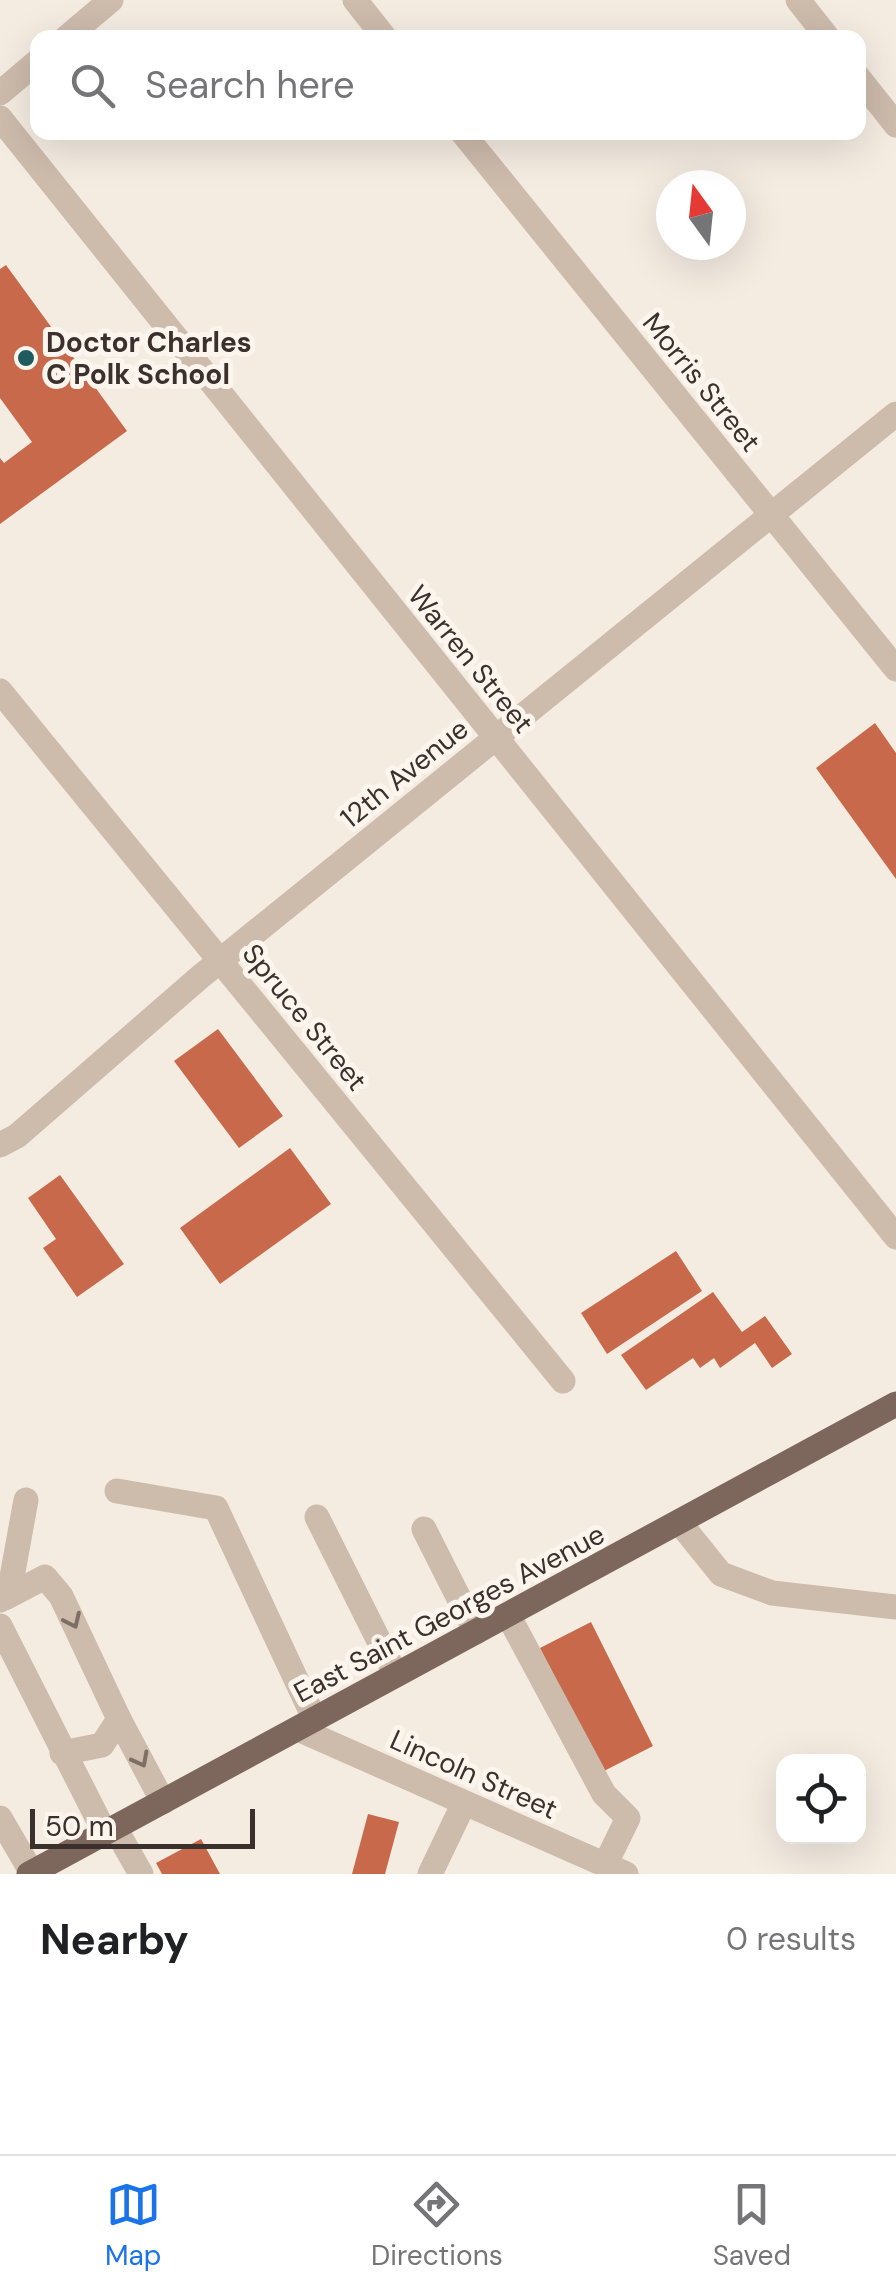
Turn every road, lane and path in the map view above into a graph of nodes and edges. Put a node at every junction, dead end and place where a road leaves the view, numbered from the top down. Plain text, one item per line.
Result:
1 (111, 0) edge
2 (355, 0) edge
3 (798, 0) edge
4 (75, 30) edge
5 (379, 30) edge
6 (822, 30) edge
7 (30, 68) edge
8 (866, 87) edge
9 (0, 92) edge
10 (0, 118) edge
11 (896, 125) edge
12 (468, 140) edge
13 (896, 414) edge
14 (772, 515) junction
15 (896, 668) edge
16 (0, 691) edge
17 (496, 737) junction
18 (220, 960) junction
19 (0, 1144) edge
20 (896, 1237) edge
21 (563, 1381) dead end
22 (896, 1404) edge
23 (116, 1491) dead end
24 (26, 1500) dead end
25 (317, 1517) dead end
26 (679, 1522) junction
27 (424, 1529) dead end
28 (2, 1599) edge
29 (896, 1607) edge
30 (508, 1615) junction
31 (0, 1626) edge
32 (476, 1632) junction
33 (396, 1675) junction
34 (119, 1719) junction
35 (306, 1724) junction
36 (62, 1753) junction
37 (163, 1802) junction
38 (464, 1803) junction
39 (0, 1818) edge
40 (110, 1830) junction
41 (615, 1869) edge
42 (30, 1873) edge
43 (142, 1874) edge
44 (430, 1874) edge

1 - 4 street
2 - 5 street
3 - 6 street
7 - 9 street
8 - 11 street
10 - 17 street, Warren Street
12 - 14 street, Morris Street
13 - 14 street, 12th Avenue
14 - 15 street, Morris Street
14 - 17 street, 12th Avenue
16 - 18 street, Spruce Street
17 - 18 street, 12th Avenue
17 - 20 street, Warren Street
18 - 19 street, 12th Avenue
18 - 21 street, Spruce Street
22 - 26 main road, East Saint Georges Avenue
23 - 35 street
24 - 28 street
25 - 33 street
26 - 29 street
26 - 30 main road, East Saint Georges Avenue
27 - 32 street
28 -> 34 street
30 - 32 main road, East Saint Georges Avenue
30 - 41 street
31 - 36 street
32 - 33 main road, East Saint Georges Avenue
33 - 35 main road, East Saint Georges Avenue
34 - 36 street
34 -> 37 street
35 - 37 main road, East Saint Georges Avenue
35 - 38 street, Lincoln Street
36 - 40 street
37 - 40 main road, East Saint Georges Avenue
38 - 41 street, Lincoln Street
38 - 44 street
39 - 42 street
40 - 42 main road, East Saint Georges Avenue
40 - 43 street

